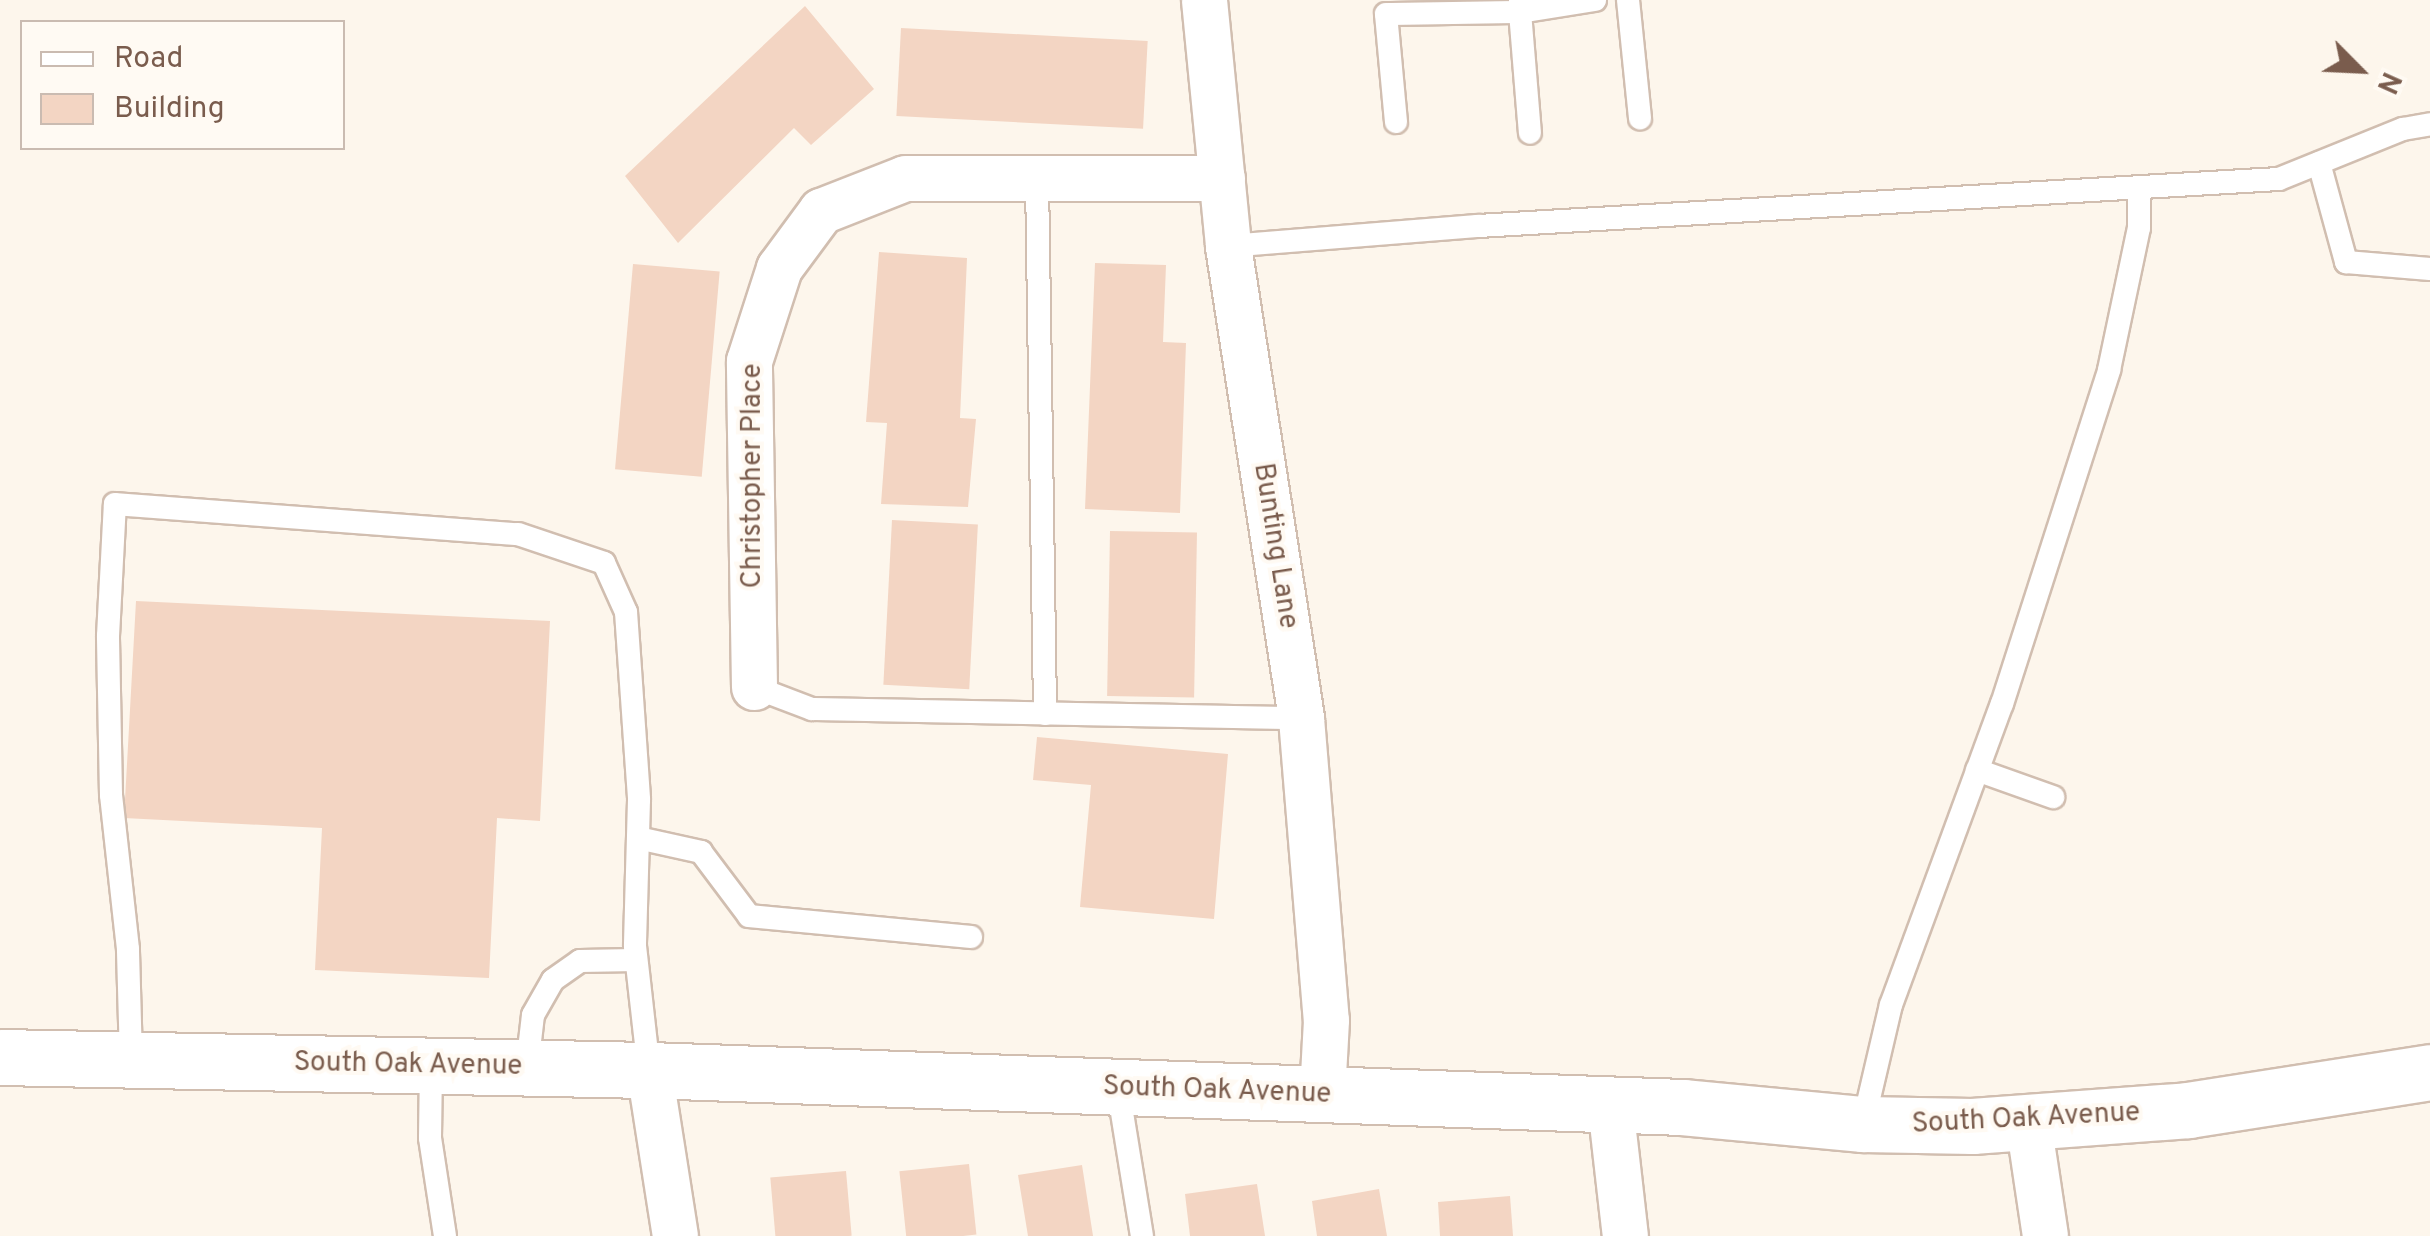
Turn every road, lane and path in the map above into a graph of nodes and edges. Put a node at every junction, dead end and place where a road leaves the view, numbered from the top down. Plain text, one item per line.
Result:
1 (1204, 0) edge
2 (1595, 0) edge
3 (1628, 0) edge
4 (1520, 6) edge
5 (1640, 118) dead end
6 (1396, 122) dead end
7 (2430, 124) edge
8 (1530, 133) dead end
9 (2319, 162) junction
10 (1037, 178) junction
11 (1222, 178) junction
12 (2139, 187) junction
13 (1228, 246) junction
14 (2430, 268) edge
15 (754, 687) joint
16 (1045, 714) junction
17 (1301, 718) junction
18 (1977, 770) junction
19 (2053, 797) dead end
20 (638, 838) junction
21 (971, 938) dead end
22 (636, 960) junction
23 (0, 1057) edge
24 (131, 1060) junction
25 (432, 1066) junction
26 (527, 1068) junction
27 (649, 1070) junction
28 (2430, 1072) edge
29 (1118, 1088) junction
30 (1322, 1094) junction
31 (1610, 1105) junction
32 (2028, 1122) junction
33 (1862, 1124) junction
34 (445, 1236) edge
35 (675, 1236) edge
36 (1142, 1236) edge
37 (1624, 1236) edge
38 (2045, 1236) edge

1 - 11 street, Bunting Lane
2 - 4 lane
3 - 5 lane
4 - 6 lane
4 - 8 lane
7 - 9 lane
9 - 12 lane
9 - 14 lane
10 - 11 street, Christopher Place
10 - 15 street, Christopher Place
10 - 16 lane
11 - 13 street, Bunting Lane
12 - 13 lane
12 - 18 lane
13 - 17 street, Bunting Lane
15 - 16 lane
16 - 17 lane
17 - 30 street, Bunting Lane
18 - 19 lane
18 - 33 lane
20 - 21 lane
20 - 22 lane
20 - 24 lane
22 - 26 lane
22 - 27 lane
23 - 24 main road, South Oak Avenue
24 - 25 main road, South Oak Avenue
25 - 26 main road, South Oak Avenue
25 - 34 lane
26 - 27 main road, South Oak Avenue
27 - 29 main road, South Oak Avenue
27 - 35 street
28 - 32 main road, South Oak Avenue
29 - 30 main road, South Oak Avenue
29 - 36 lane
30 - 31 main road, South Oak Avenue
31 - 33 main road, South Oak Avenue
31 - 37 street
32 - 33 main road, South Oak Avenue
32 - 38 street

